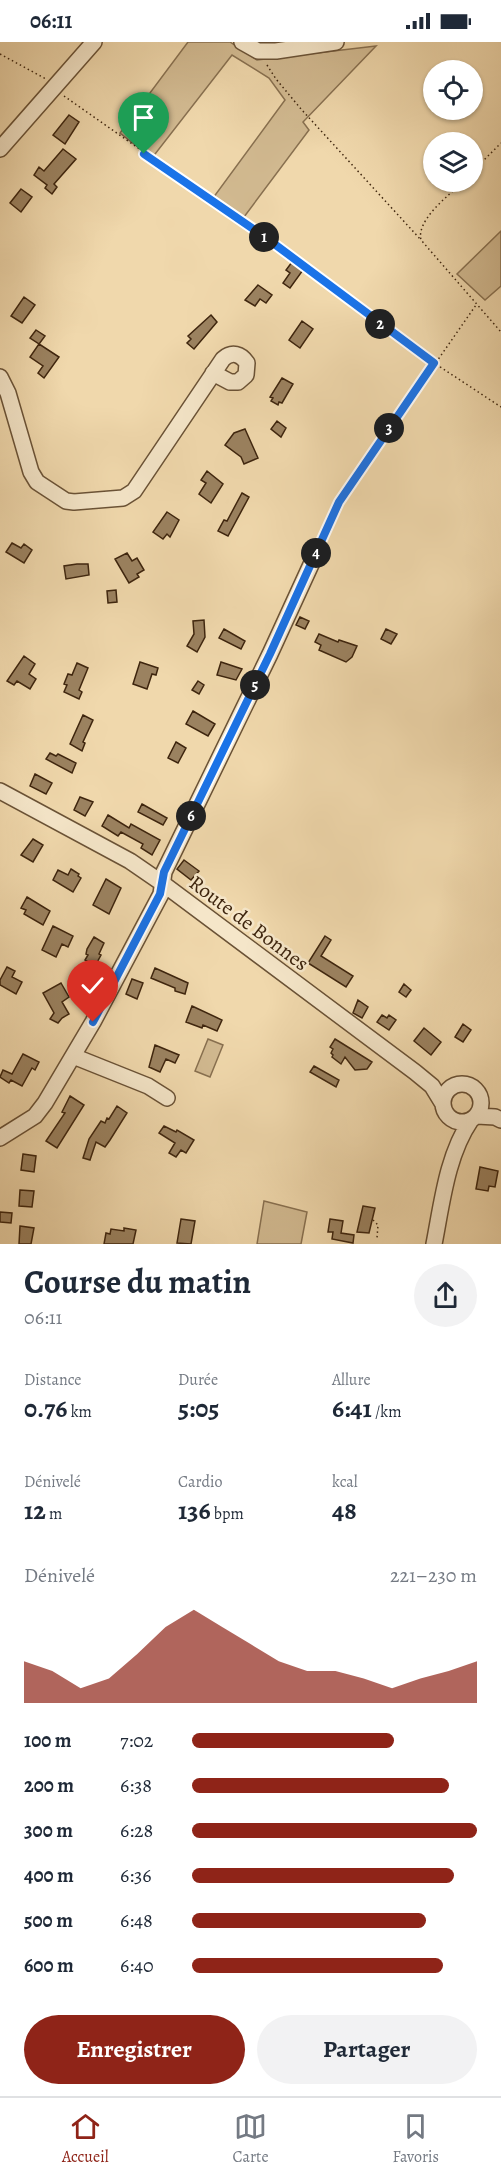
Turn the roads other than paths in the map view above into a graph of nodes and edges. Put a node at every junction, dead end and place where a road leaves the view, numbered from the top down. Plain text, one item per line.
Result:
1 (94, 42) edge
2 (242, 42) edge
3 (336, 42) edge
4 (0, 149) edge
5 (213, 373) dead end
6 (0, 377) edge
7 (314, 558) road end
8 (2, 797) edge
9 (162, 883) junction
10 (73, 1056) junction
11 (432, 1086) junction
12 (454, 1086) junction
13 (167, 1098) dead end
14 (443, 1104) junction
15 (472, 1115) junction
16 (498, 1119) edge
17 (0, 1138) edge
18 (434, 1244) edge

1 - 4 street
2 - 3 street
5 - 6 street
7 - 9 street
8 - 9 street, Route de Bonnes
9 - 10 street
9 - 11 street, Route de Bonnes
10 - 13 street
10 - 17 street
11 - 12 street
11 - 14 street, Route de Bonnes
12 - 14 street
12 - 15 street
14 - 15 street
15 - 16 street
15 - 18 street

